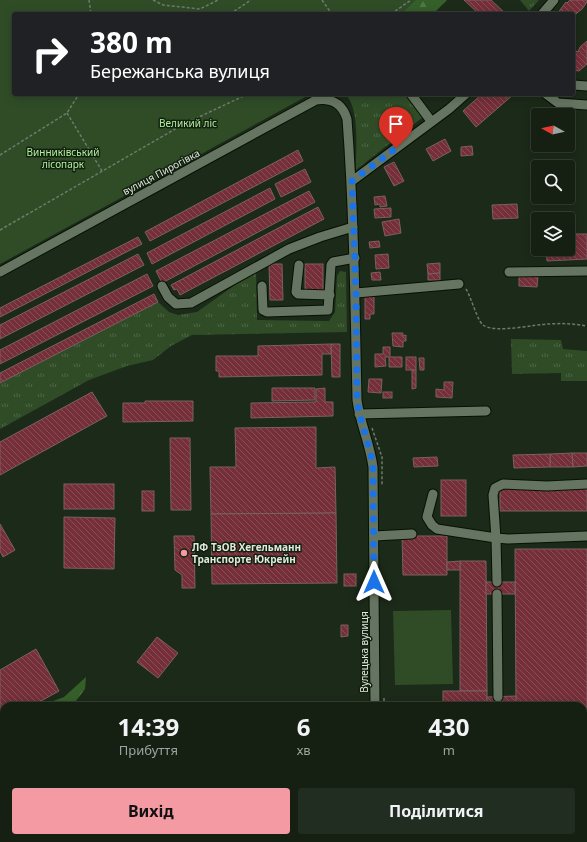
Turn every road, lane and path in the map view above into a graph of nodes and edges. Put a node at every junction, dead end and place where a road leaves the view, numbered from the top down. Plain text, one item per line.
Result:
1 (89, 0) edge
2 (153, 0) edge
3 (218, 0) edge
4 (251, 0) edge
5 (322, 0) edge
6 (411, 0) edge
7 (554, 0) edge
8 (91, 12) edge
9 (233, 12) edge
10 (329, 12) edge
11 (394, 12) edge
12 (544, 12) edge
13 (575, 85) edge
14 (587, 86) edge
15 (79, 96) edge
16 (244, 96) edge
17 (412, 96) edge
18 (464, 96) edge
19 (549, 96) edge
20 (335, 101) joint
21 (587, 105) edge
22 (67, 113) junction
23 (431, 121) junction
24 (0, 155) edge
25 (102, 171) junction
26 (352, 181) junction
27 (353, 227) junction
28 (0, 230) edge
29 (355, 258) junction
30 (299, 265) dead end
31 (587, 271) edge
32 (0, 272) edge
33 (509, 272) dead end
34 (461, 284) joint
35 (162, 286) dead end
36 (262, 286) dead end
37 (356, 293) junction
38 (330, 295) junction
39 (587, 326) edge
40 (486, 411) dead end
41 (359, 414) junction
42 (371, 425) dead end
43 (587, 484) edge
44 (382, 489) dead end
45 (433, 494) dead end
46 (412, 534) dead end
47 (374, 536) junction
48 (587, 536) edge
49 (496, 538) junction
50 (497, 582) dead end
51 (498, 594) dead end
52 (498, 697) tunnel mouth
53 (384, 698) dead end
54 (375, 702) edge
55 (384, 702) edge

1 - 8 path
2 - 3 path
4 - 9 path
5 - 10 path
6 - 11 path
7 - 12 street
13 - 14 street
15 - 22 path
16 - 25 path
17 - 23 street
18 - 23 street
19 - 21 street
20 - 26 street, Вулецька вулиця
20 - 32 street, вулиця Пирогівка
22 - 24 path
22 - 25 path
23 - 26 street
25 - 28 path
26 - 27 street, Вулецька вулиця
27 - 29 street, Вулецька вулиця
27 - 35 street
29 - 37 street, Вулецька вулиця
29 - 38 street
30 - 38 street
31 - 33 street
34 - 37 street
34 - 39 path
36 - 38 street
37 - 41 street, Вулецька вулиця
40 - 41 street
41 - 47 street, Вулецька вулиця
42 - 44 path
43 - 49 street
45 - 49 street
46 - 47 street
47 - 54 street, Вулецька вулиця
48 - 49 street
49 - 50 street
51 - 52 street
53 - 55 path

